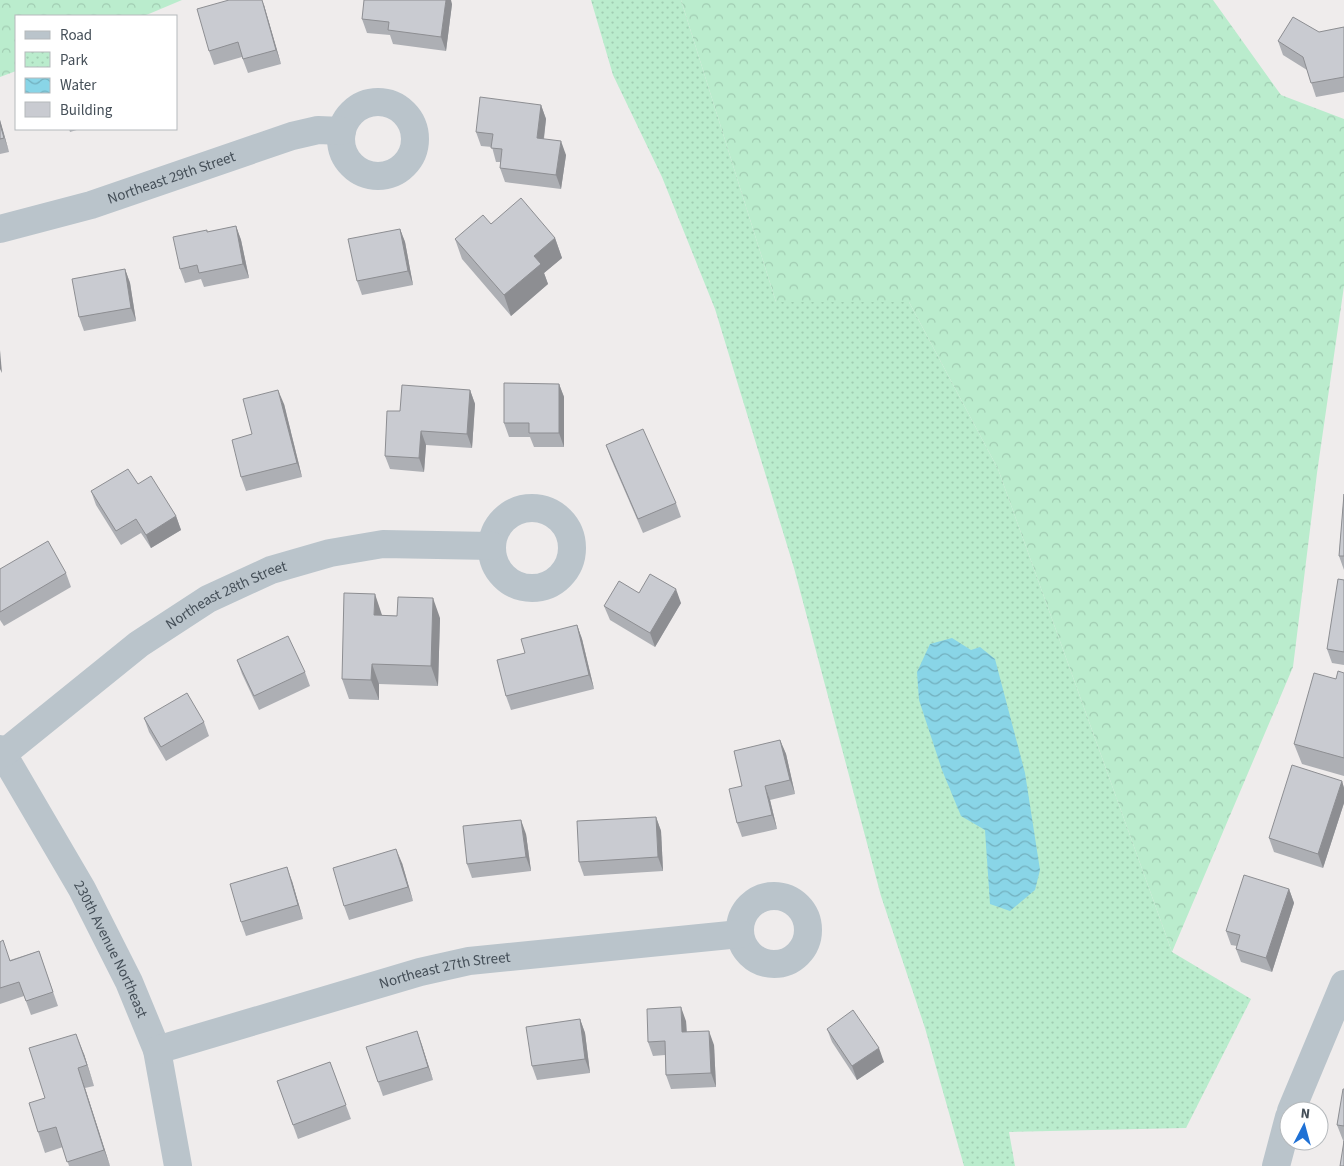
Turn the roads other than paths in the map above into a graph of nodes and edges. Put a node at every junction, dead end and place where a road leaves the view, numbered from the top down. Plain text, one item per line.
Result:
1 (342, 131) dead end
2 (0, 229) edge
3 (492, 546) dead end
4 (2, 751) edge
5 (740, 934) dead end
6 (1344, 984) edge
7 (157, 1050) junction
8 (1295, 1101) edge
9 (1280, 1151) edge
10 (178, 1166) edge
11 (1276, 1166) edge

1 - 2 street, Northeast 29th Street
3 - 4 street, Northeast 28th Street
4 - 7 street, 230th Avenue Northeast
5 - 7 street, Northeast 27th Street
6 - 8 street
7 - 10 street, 230th Avenue Northeast
9 - 11 street

